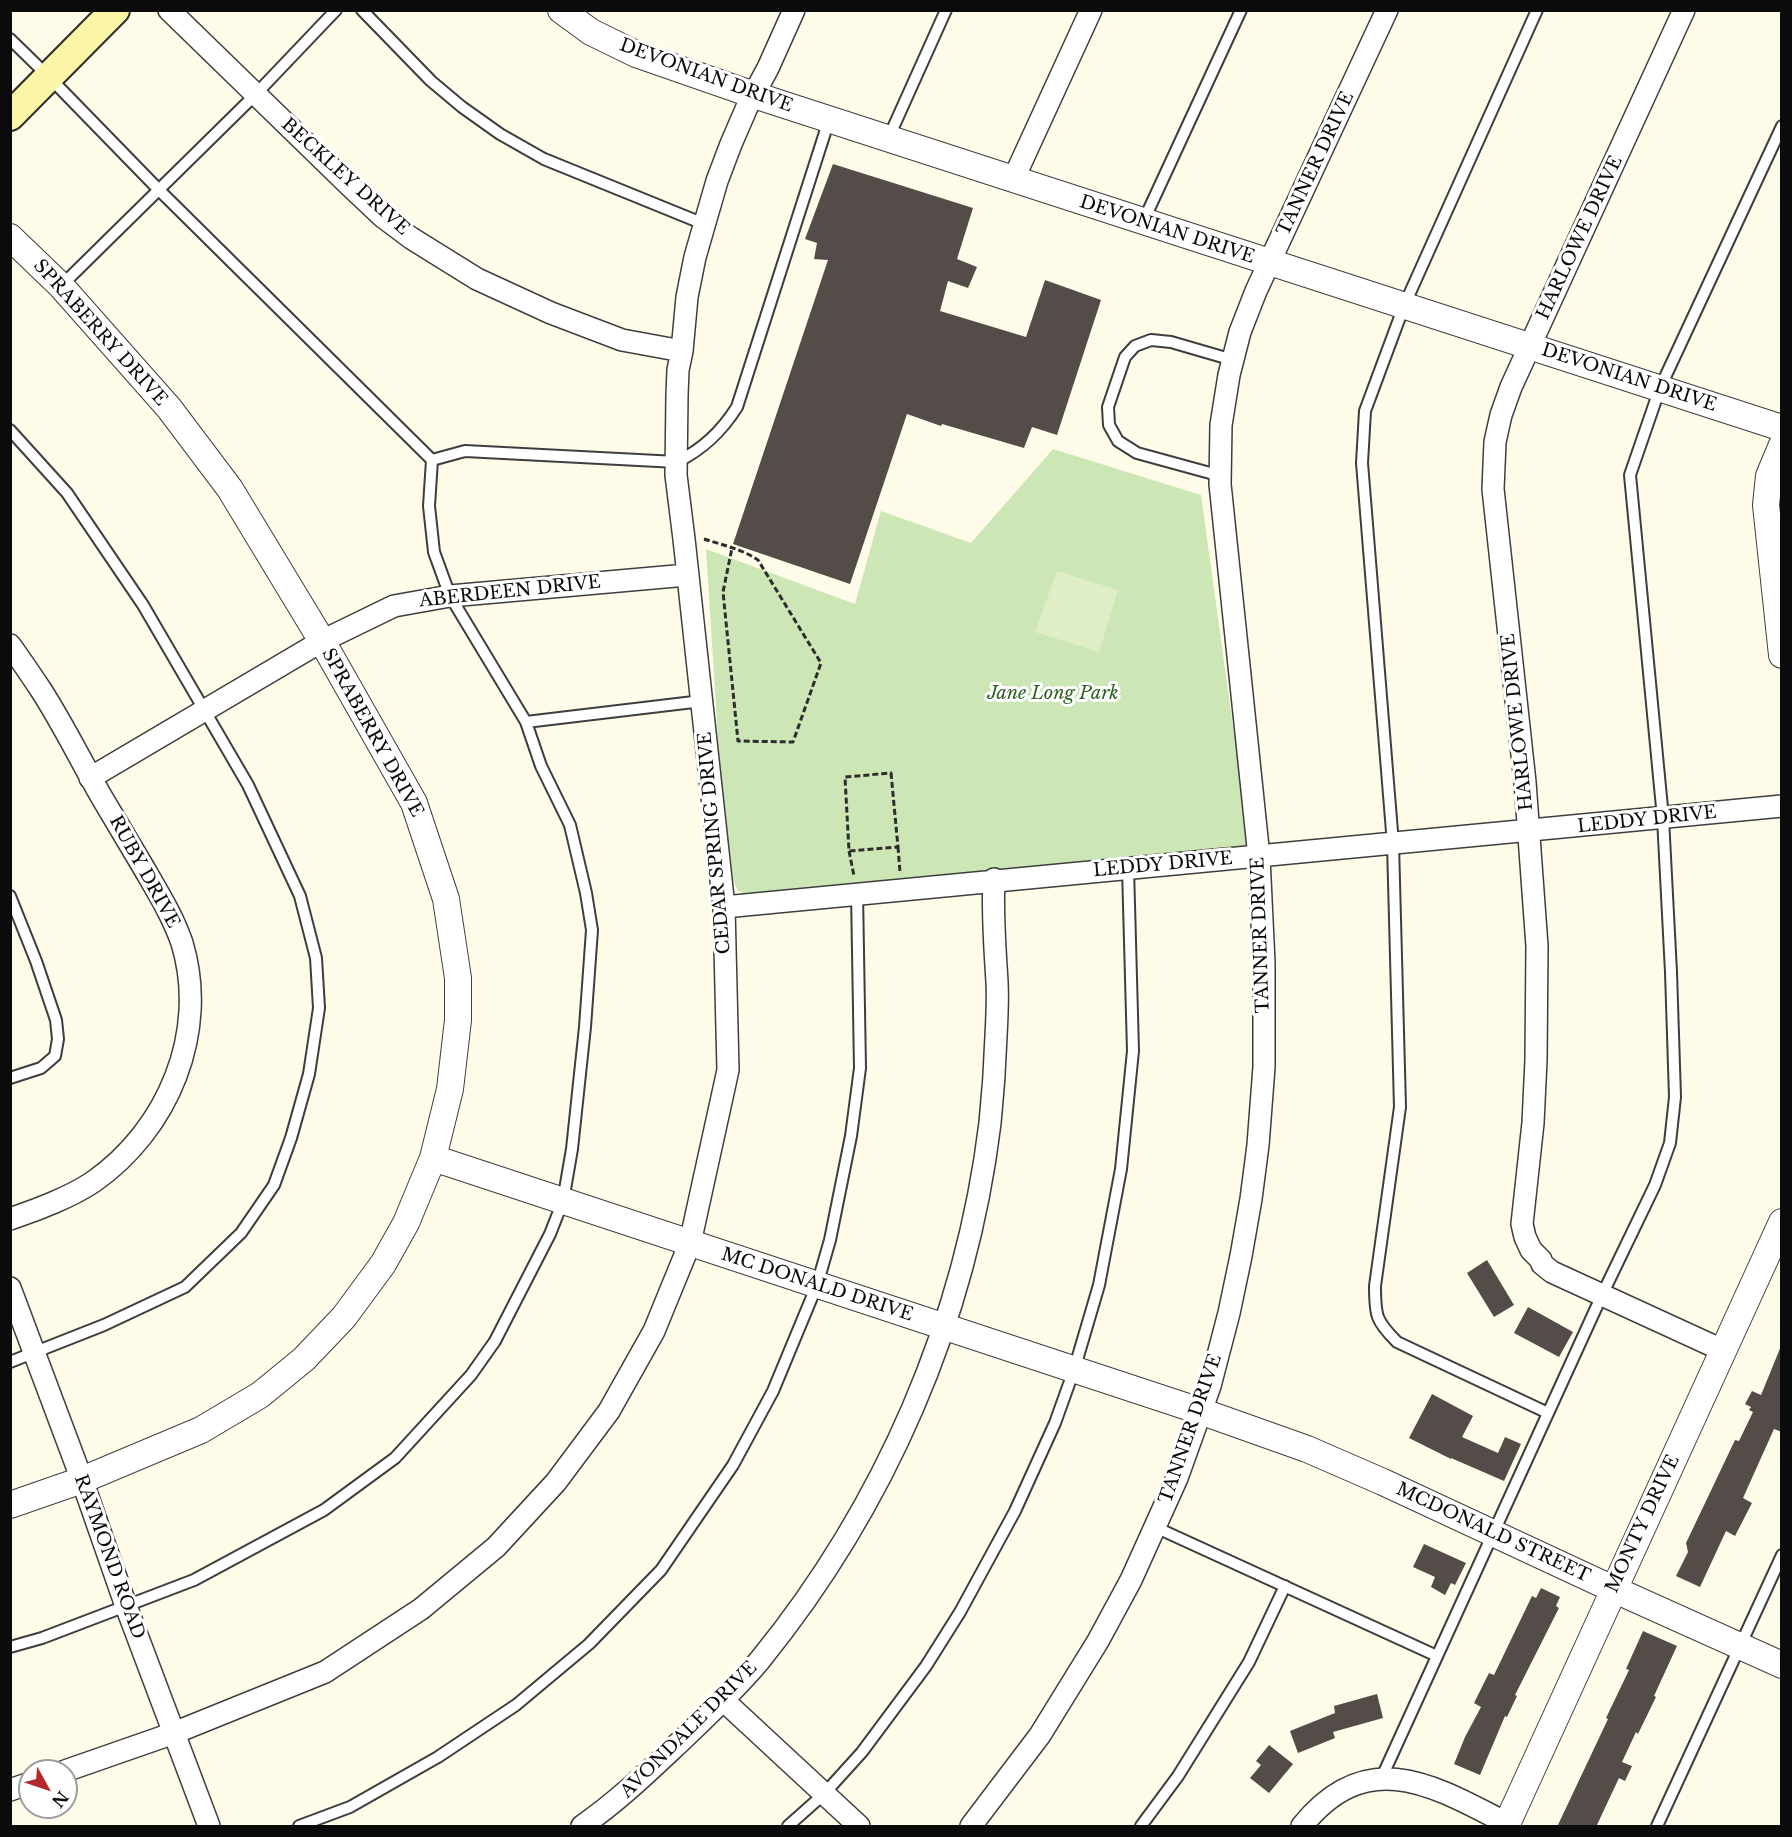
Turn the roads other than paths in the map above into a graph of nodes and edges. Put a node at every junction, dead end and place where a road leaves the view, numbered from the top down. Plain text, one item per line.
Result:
1 (114, 10) edge
2 (169, 10) edge
3 (336, 10) edge
4 (362, 10) edge
5 (561, 10) edge
6 (794, 10) edge
7 (946, 10) edge
8 (1090, 10) edge
9 (1241, 10) edge
10 (1387, 10) edge
11 (1537, 10) edge
12 (1684, 10) edge
13 (10, 39) edge
14 (49, 77) junction
15 (255, 94) junction
16 (754, 95) junction
17 (10, 116) edge
18 (829, 120) junction
19 (1782, 126) edge
20 (888, 139) junction
21 (1013, 180) junction
22 (159, 190) junction
23 (1143, 222) junction
24 (704, 224) junction
25 (10, 237) edge
26 (1270, 263) junction
27 (60, 286) junction
28 (1404, 306) junction
29 (1530, 346) junction
30 (682, 351) junction
31 (1233, 360) junction
32 (1660, 388) junction
33 (1782, 428) edge
34 (10, 430) edge
35 (1782, 445) edge
36 (432, 460) junction
37 (677, 462) junction
38 (1221, 476) junction
39 (687, 575) junction
40 (450, 596) junction
41 (322, 641) junction
42 (10, 645) edge
43 (1782, 655) edge
44 (702, 701) junction
45 (205, 710) junction
46 (526, 722) junction
47 (90, 778) junction
48 (1782, 806) edge
49 (1663, 818) junction
50 (1529, 832) junction
51 (1393, 844) junction
52 (1259, 857) junction
53 (1128, 868) junction
54 (994, 879) junction
55 (857, 893) junction
56 (10, 896) edge
57 (724, 907) junction
58 (10, 1078) edge
59 (433, 1158) junction
60 (563, 1201) junction
61 (10, 1219) edge
62 (1782, 1222) edge
63 (690, 1243) junction
64 (817, 1285) junction
65 (10, 1288) edge
66 (1602, 1296) junction
67 (944, 1327) junction
68 (1722, 1350) junction
69 (35, 1354) junction
70 (10, 1362) edge
71 (1074, 1370) junction
72 (1200, 1412) junction
73 (1548, 1413) junction
74 (82, 1480) junction
75 (10, 1504) edge
76 (1155, 1527) junction
77 (1493, 1533) junction
78 (1782, 1555) edge
79 (1285, 1586) junction
80 (1613, 1589) junction
81 (126, 1606) junction
82 (1740, 1646) junction
83 (10, 1647) edge
84 (1437, 1656) junction
85 (1782, 1665) edge
86 (723, 1700) junction
87 (174, 1733) junction
88 (78, 1766) edge
89 (1381, 1779) junction
90 (824, 1794) junction
91 (1507, 1825) edge
92 (209, 1827) edge
93 (299, 1827) edge
94 (582, 1827) edge
95 (788, 1827) edge
96 (859, 1827) edge
97 (971, 1827) edge
98 (1141, 1827) edge
99 (1302, 1827) edge
100 (1657, 1827) edge

1 - 14 main road
2 - 15 street, BECKLEY DRIVE
3 - 15 lane
4 - 24 lane
5 - 16 street, DEVONIAN DRIVE
6 - 16 street, CEDAR SPRING DRIVE
7 - 20 lane
8 - 21 street
9 - 23 lane
10 - 26 street, TANNER DRIVE
11 - 28 lane
12 - 29 street, HARLOWE DRIVE
13 - 14 lane
14 - 17 main road
14 - 22 lane
15 - 22 lane
15 - 30 street, BECKLEY DRIVE
16 - 18 street, DEVONIAN DRIVE
16 - 24 street, CEDAR SPRING DRIVE
18 - 20 street, DEVONIAN DRIVE
18 - 37 lane
19 - 32 lane
20 - 21 street, DEVONIAN DRIVE
21 - 23 street, DEVONIAN DRIVE
22 - 27 lane
22 - 36 lane
23 - 26 street, DEVONIAN DRIVE
24 - 30 street, CEDAR SPRING DRIVE
25 - 27 street, SPRABERRY DRIVE
26 - 28 street, DEVONIAN DRIVE
26 - 31 street, TANNER DRIVE
27 - 41 street, SPRABERRY DRIVE
28 - 29 street, DEVONIAN DRIVE
28 - 51 lane
29 - 32 street, DEVONIAN DRIVE
29 - 50 street, HARLOWE DRIVE
30 - 37 street, CEDAR SPRING DRIVE
31 - 38 street, TANNER DRIVE
31 - 38 lane
32 - 33 street, DEVONIAN DRIVE
32 - 49 lane
34 - 45 lane
35 - 43 street
36 - 37 lane
36 - 40 lane
37 - 39 street, CEDAR SPRING DRIVE
38 - 52 street, TANNER DRIVE
39 - 40 street, ABERDEEN DRIVE
39 - 44 street, CEDAR SPRING DRIVE
40 - 41 street, ABERDEEN DRIVE
40 - 46 lane
41 - 45 street, ABERDEEN DRIVE
41 - 59 street, SPRABERRY DRIVE
42 - 47 street, RUBY DRIVE
44 - 46 lane
44 - 57 street, CEDAR SPRING DRIVE
45 - 47 street, ABERDEEN DRIVE
45 - 69 lane
46 - 60 lane
47 - 61 street, RUBY DRIVE
48 - 49 street, LEDDY DRIVE
49 - 50 street, LEDDY DRIVE
49 - 66 lane
50 - 51 street, LEDDY DRIVE
50 - 66 street, HARLOWE DRIVE
51 - 52 street, LEDDY DRIVE
51 - 73 lane
52 - 53 street, LEDDY DRIVE
52 - 72 street, TANNER DRIVE
53 - 54 street, LEDDY DRIVE
53 - 71 lane
54 - 55 street, LEDDY DRIVE
54 - 67 street, AVONDALE DRIVE
55 - 57 street, LEDDY DRIVE
55 - 64 lane
56 - 58 lane
57 - 63 street, CEDAR SPRING DRIVE
59 - 60 street, MC DONALD DRIVE
59 - 74 street, SPRABERRY DRIVE
60 - 63 street, MC DONALD DRIVE
60 - 81 lane
62 - 68 street, MONTY DRIVE
63 - 64 street, MC DONALD DRIVE
63 - 87 street, CEDAR SPRING DRIVE
64 - 67 street, MC DONALD DRIVE
64 - 93 lane
65 - 69 street, RAYMOND ROAD
66 - 68 street, HARLOWE DRIVE
66 - 73 lane
67 - 71 street, MC DONALD DRIVE
67 - 86 street, AVONDALE DRIVE
68 - 80 street, MONTY DRIVE
69 - 70 lane
69 - 74 street, RAYMOND ROAD
71 - 72 street, MC DONALD DRIVE
71 - 90 lane
72 - 76 street, TANNER DRIVE
72 - 77 street, MCDONALD STREET
73 - 77 lane
74 - 75 street, SPRABERRY DRIVE
74 - 81 street, RAYMOND ROAD
76 - 79 lane
76 - 97 street, TANNER DRIVE
77 - 80 street, MCDONALD STREET
77 - 84 lane
78 - 82 lane
79 - 84 lane
79 - 98 lane
80 - 82 street, MCDONALD STREET
80 - 91 street, MONTY DRIVE
81 - 83 lane
81 - 87 street, RAYMOND ROAD
82 - 85 street, MCDONALD STREET
82 - 100 lane
84 - 89 lane
86 - 90 street
86 - 94 street, AVONDALE DRIVE
87 - 88 street, CEDAR SPRING DRIVE
87 - 92 street, RAYMOND ROAD
89 - 91 street
89 - 99 street
90 - 95 lane
90 - 96 street

